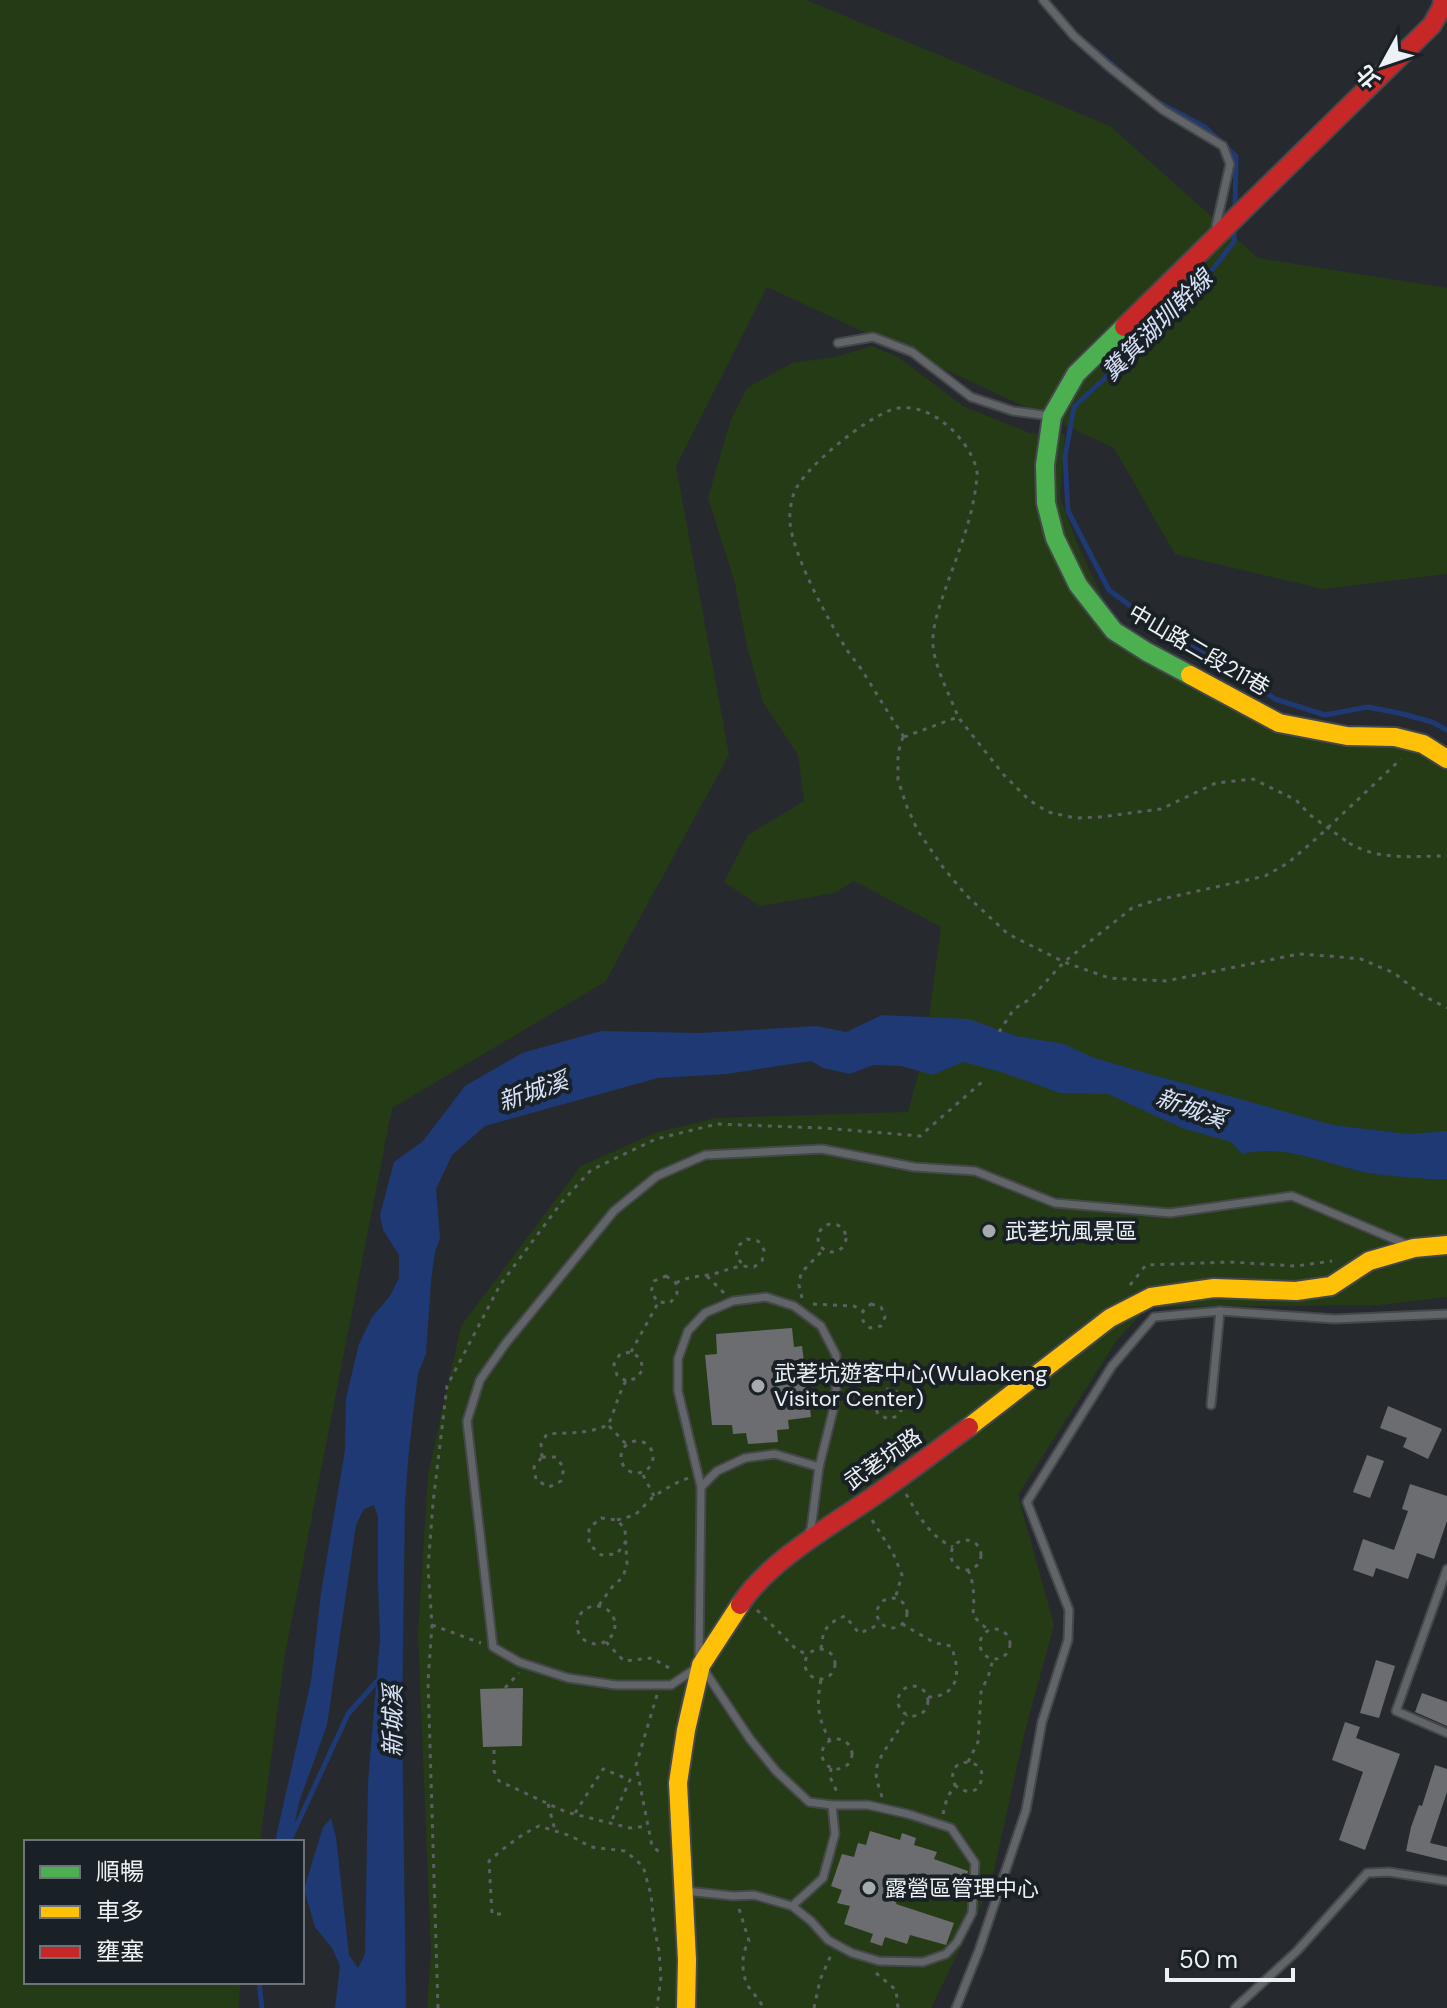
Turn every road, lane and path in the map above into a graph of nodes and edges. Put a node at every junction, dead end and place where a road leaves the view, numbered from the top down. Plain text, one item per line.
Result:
1 (1043, 0) edge
2 (1443, 0) edge
3 (1218, 236) junction
4 (838, 343) dead end
5 (1052, 416) junction
6 (958, 717) junction
7 (904, 737) junction
8 (1423, 744) junction
9 (1447, 759) edge
10 (1447, 856) edge
11 (1064, 962) junction
12 (1447, 1008) edge
13 (999, 1032) dead end
14 (982, 1082) dead end
15 (824, 1128) dead end
16 (1447, 1245) edge
17 (1414, 1248) junction
18 (823, 1250) junction
19 (743, 1265) junction
20 (707, 1275) junction
21 (676, 1283) junction
22 (733, 1301) junction
23 (658, 1302) junction
24 (794, 1306) junction
25 (863, 1311) junction
26 (1220, 1311) junction
27 (1447, 1314) edge
28 (631, 1352) junction
29 (626, 1381) junction
30 (836, 1390) junction
31 (876, 1395) junction
32 (1211, 1405) dead end
33 (608, 1425) junction
34 (626, 1444) junction
35 (542, 1457) junction
36 (819, 1467) junction
37 (642, 1474) junction
38 (698, 1474) junction
39 (897, 1480) junction
40 (701, 1487) junction
41 (654, 1496) junction
42 (861, 1504) junction
43 (617, 1520) junction
44 (626, 1541) junction
45 (953, 1547) junction
46 (796, 1549) junction
47 (968, 1569) junction
48 (1447, 1569) edge
49 (745, 1597) junction
50 (895, 1599) junction
51 (599, 1605) junction
52 (880, 1622) junction
53 (902, 1624) junction
54 (988, 1630) junction
55 (606, 1642) junction
56 (493, 1647) junction
57 (821, 1649) junction
58 (807, 1655) junction
59 (993, 1659) junction
60 (524, 1664) junction
61 (701, 1665) junction
62 (674, 1671) dead end
63 (821, 1678) junction
64 (505, 1688) dead end
65 (927, 1697) junction
66 (907, 1715) junction
67 (1447, 1733) edge
68 (830, 1741) junction
69 (494, 1750) dead end
70 (968, 1762) junction
71 (831, 1768) junction
72 (955, 1785) junction
73 (548, 1804) junction
74 (832, 1805) junction
75 (885, 1809) junction
76 (575, 1814) junction
77 (611, 1822) junction
78 (938, 1824) junction
79 (648, 1826) dead end
80 (555, 1830) junction
81 (1447, 1881) edge
82 (684, 1891) junction
83 (741, 1896) junction
84 (792, 1906) junction
85 (501, 1914) dead end
86 (836, 1944) junction
87 (870, 1958) junction
88 (438, 2008) edge
89 (657, 2008) edge
90 (686, 2008) edge
91 (763, 2008) edge
92 (814, 2008) edge
93 (898, 2008) edge
94 (956, 2008) edge
95 (1235, 2008) edge

1 - 3 lane
2 - 3 street, 中山路二段211巷
3 - 5 street, 中山路二段211巷
4 - 5 lane
5 - 8 street, 中山路二段211巷
6 - 7 path
6 - 7 path
6 - 10 path, bridge
7 - 11 path
8 - 9 street, 中山路二段211巷
8 - 11 path
11 - 12 path
11 - 13 path
14 - 15 path
16 - 17 street, 武荖坑路
17 - 39 street, 武荖坑路
17 - 56 lane
18 - 18 path
18 - 24 path
19 - 19 path
19 - 20 path
20 - 21 path
20 - 22 path
21 - 23 path
21 - 23 path
22 - 24 lane
22 - 38 lane
23 - 28 path
24 - 25 path
24 - 30 lane
25 - 25 path
26 - 27 lane
26 - 32 lane
26 - 94 lane
28 - 29 path
28 - 29 path
29 - 33 path
30 - 31 path
30 - 36 lane
31 - 31 path
33 - 34 path
33 - 35 path
34 - 37 path
34 - 37 path
35 - 35 path
36 - 40 lane
36 - 46 lane
37 - 41 path
38 - 40 lane
38 - 41 path
39 - 42 street, 武荖坑路
39 - 45 path
40 - 61 lane
41 - 43 path
42 - 46 street, 武荖坑路
42 - 50 path
43 - 44 path
43 - 44 path
44 - 51 path
45 - 47 path
45 - 47 path
46 - 49 street, 武荖坑路
47 - 54 path
48 - 67 lane
49 - 58 path
49 - 61 street, 武荖坑路
50 - 52 path
50 - 53 path
51 - 55 path
51 - 55 path
52 - 53 path
52 - 57 path
53 - 65 path
54 - 59 path
54 - 59 path
55 - 62 path
56 - 60 lane
56 - 88 path
57 - 58 path
57 - 63 path
58 - 63 path
59 - 70 path
60 - 61 lane
60 - 64 path
61 - 74 lane
61 - 82 street, 武荖坑路
63 - 68 path
65 - 66 path
65 - 66 path
66 - 75 path
68 - 71 path
68 - 71 path
69 - 73 path
70 - 72 path
70 - 72 path
71 - 74 path
72 - 78 path
73 - 76 path
73 - 80 path
74 - 75 lane
74 - 84 lane
75 - 78 lane
76 - 77 path
76 - 77 path
77 - 79 path
78 - 87 lane
80 - 85 path
80 - 89 path
81 - 95 lane
82 - 83 lane
82 - 90 street, 武荖坑路
83 - 84 lane
83 - 91 path
84 - 86 lane
86 - 87 lane
86 - 92 path
87 - 93 path

